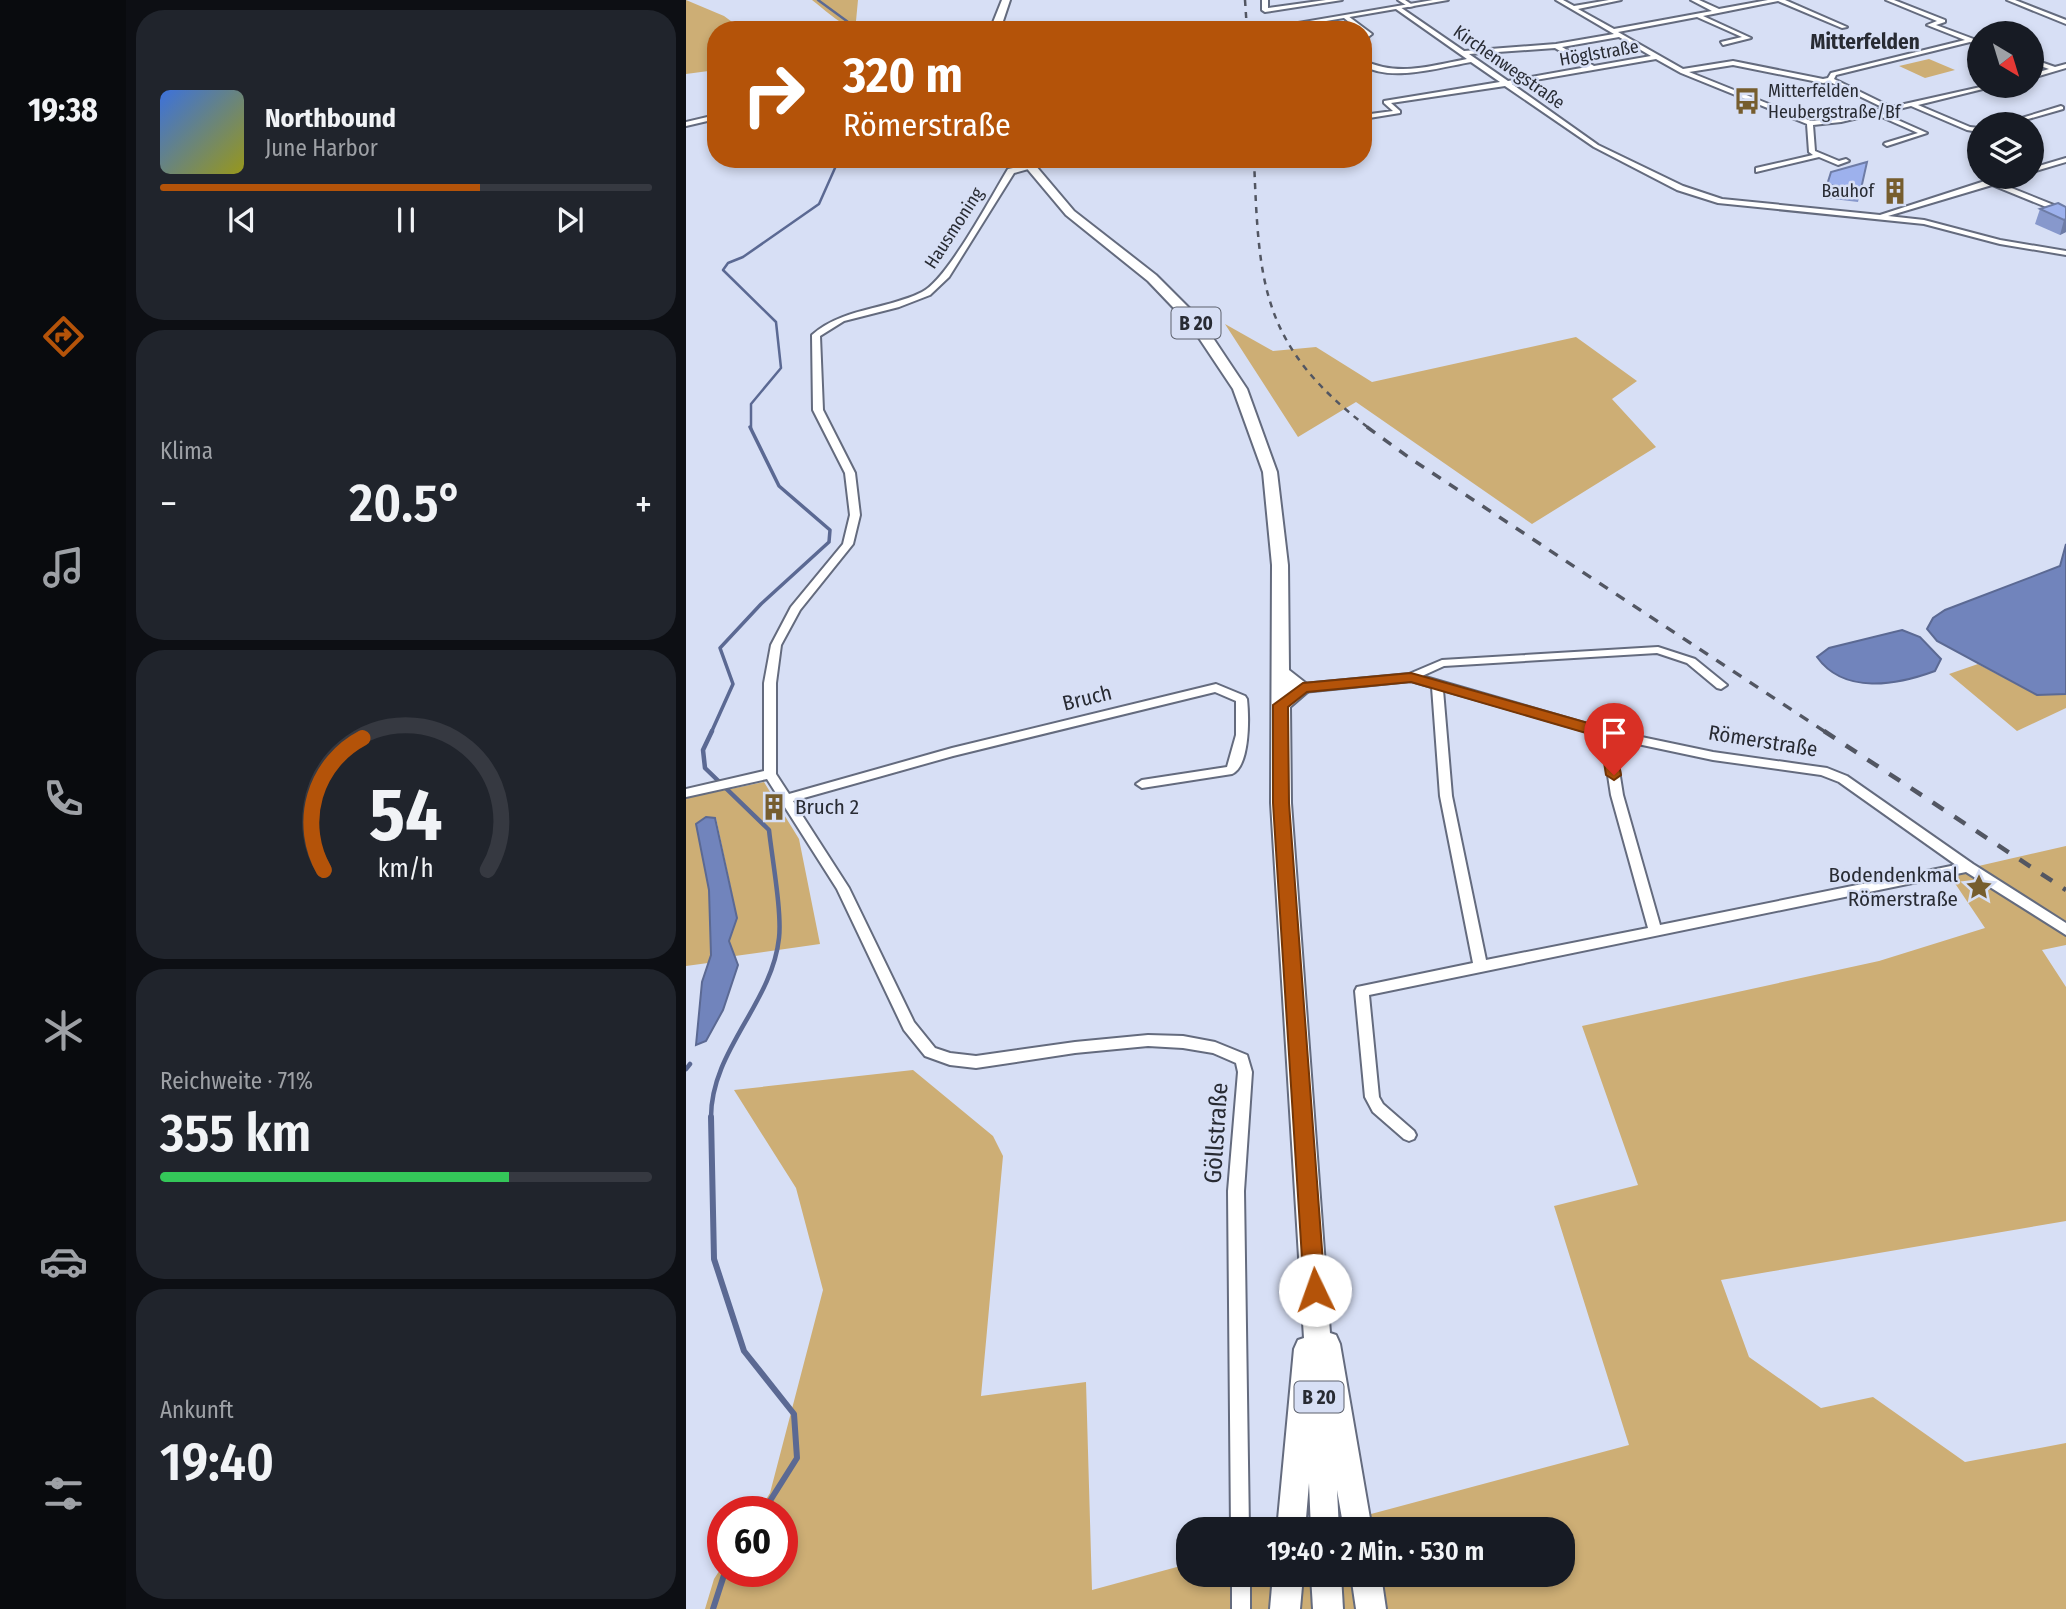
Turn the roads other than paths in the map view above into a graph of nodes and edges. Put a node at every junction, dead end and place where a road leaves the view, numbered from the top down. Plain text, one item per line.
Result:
1 (1006, 0) edge
2 (1265, 0) edge
3 (1339, 0) edge
4 (1401, 0) edge
5 (1445, 0) edge
6 (1559, 0) edge
7 (1618, 0) edge
8 (1694, 0) edge
9 (1779, 0) edge
10 (1889, 0) edge
11 (2010, 0) edge
12 (1316, 2) edge
13 (1411, 6) junction
14 (1574, 8) junction
15 (1398, 9) junction
16 (1718, 11) junction
17 (1696, 15) junction
18 (1346, 17) junction
19 (998, 21) edge
20 (1320, 21) edge
21 (1351, 21) edge
22 (2066, 22) edge
23 (1844, 27) dead end
24 (1617, 33) junction
25 (1967, 38) edge
26 (1967, 41) edge
27 (1723, 43) dead end
28 (1556, 46) junction
29 (1462, 53) junction
30 (1656, 57) junction
31 (1471, 60) junction
32 (2044, 65) edge
33 (2066, 66) edge
34 (1372, 67) edge
35 (1593, 68) junction
36 (2054, 69) junction
37 (1683, 72) junction
38 (2044, 72) edge
39 (1831, 80) junction
40 (1503, 83) junction
41 (1967, 92) edge
42 (1376, 94) dead end
43 (1386, 102) junction
44 (1914, 105) junction
45 (2061, 108) dead end
46 (1891, 109) junction
47 (1877, 113) junction
48 (2044, 113) edge
49 (1372, 116) edge
50 (707, 119) edge
51 (1810, 123) junction
52 (686, 124) edge
53 (1967, 128) edge
54 (1887, 144) dead end
55 (1820, 155) junction
56 (2066, 160) edge
57 (1846, 161) dead end
58 (2044, 166) edge
59 (1018, 168) edge
60 (1033, 168) edge
61 (1759, 170) dead end
62 (1968, 189) edge
63 (2007, 189) edge
64 (2066, 214) edge
65 (1881, 216) junction
66 (2066, 253) edge
67 (1281, 673) junction
68 (1411, 677) junction
69 (1721, 685) dead end
70 (1437, 687) junction
71 (1303, 688) junction
72 (1280, 705) junction
73 (1607, 734) junction
74 (770, 774) junction
75 (1142, 783) dead end
76 (686, 793) edge
77 (785, 799) junction
78 (1968, 867) junction
79 (1655, 930) junction
80 (2066, 930) edge
81 (1480, 965) junction
82 (1409, 1135) dead end
83 (1314, 1264) junction
84 (1240, 1517) edge
85 (1293, 1517) edge
86 (1324, 1517) edge
87 (1356, 1517) edge
88 (1241, 1587) edge
89 (1287, 1587) edge
90 (1327, 1587) edge
91 (1368, 1587) edge
92 (1241, 1609) edge
93 (1285, 1609) edge
94 (1328, 1609) edge
95 (1371, 1609) edge

1 - 19 main road
2 - 12 street
3 - 12 street
4 - 13 street
5 - 13 street
6 - 14 street
7 - 14 street
8 - 16 street
9 - 16 street
9 - 23 street
10 - 25 street
11 - 22 street
13 - 15 street
14 - 24 street
15 - 18 street
15 - 29 street, Kirchenwegstraße
16 - 17 street
17 - 24 street
17 - 27 street
18 - 20 street
18 - 21 street
24 - 28 street
24 - 30 street
26 - 39 street
28 - 29 street
28 - 35 street
29 - 31 street, Kirchenwegstraße
30 - 35 street, Höglstraße
30 - 37 street
31 - 34 street
31 - 40 street, Kirchenwegstraße
32 - 36 street
33 - 36 street
35 - 40 street, Höglstraße
36 - 38 street
37 - 39 street
37 - 51 street
39 - 46 street
40 - 43 street, Höglstraße
40 - 65 street, Kirchenwegstraße
41 - 44 street
42 - 43 street
43 - 49 street
44 - 46 street
44 - 53 street
45 - 48 street
46 - 47 street
47 - 51 street
47 - 54 street
50 - 52 street
51 - 55 street
55 - 57 street
55 - 61 street
56 - 58 street
59 - 74 street, Hausmoning
60 - 67 main road, B 20
62 - 65 street
63 - 64 street
65 - 66 street, Kirchenwegstraße
67 - 71 main road
67 - 72 main road, B 20
68 - 69 street, Römerstraße
68 - 70 street, Römerstraße
68 - 71 street, Römerstraße
70 - 73 street, Römerstraße
70 - 81 street
71 - 72 main road
72 - 83 main road, B 20
73 - 78 street, Römerstraße
73 - 79 street
74 - 76 street
74 - 77 street
75 - 77 street, Bruch
77 - 84 street, Göllstraße
78 - 79 street
78 - 80 street, Römerstraße
79 - 81 street
81 - 82 street
83 - 85 main road
83 - 86 main road, B 20
83 - 87 main road
88 - 92 street
89 - 93 main road
90 - 94 main road
91 - 95 main road

